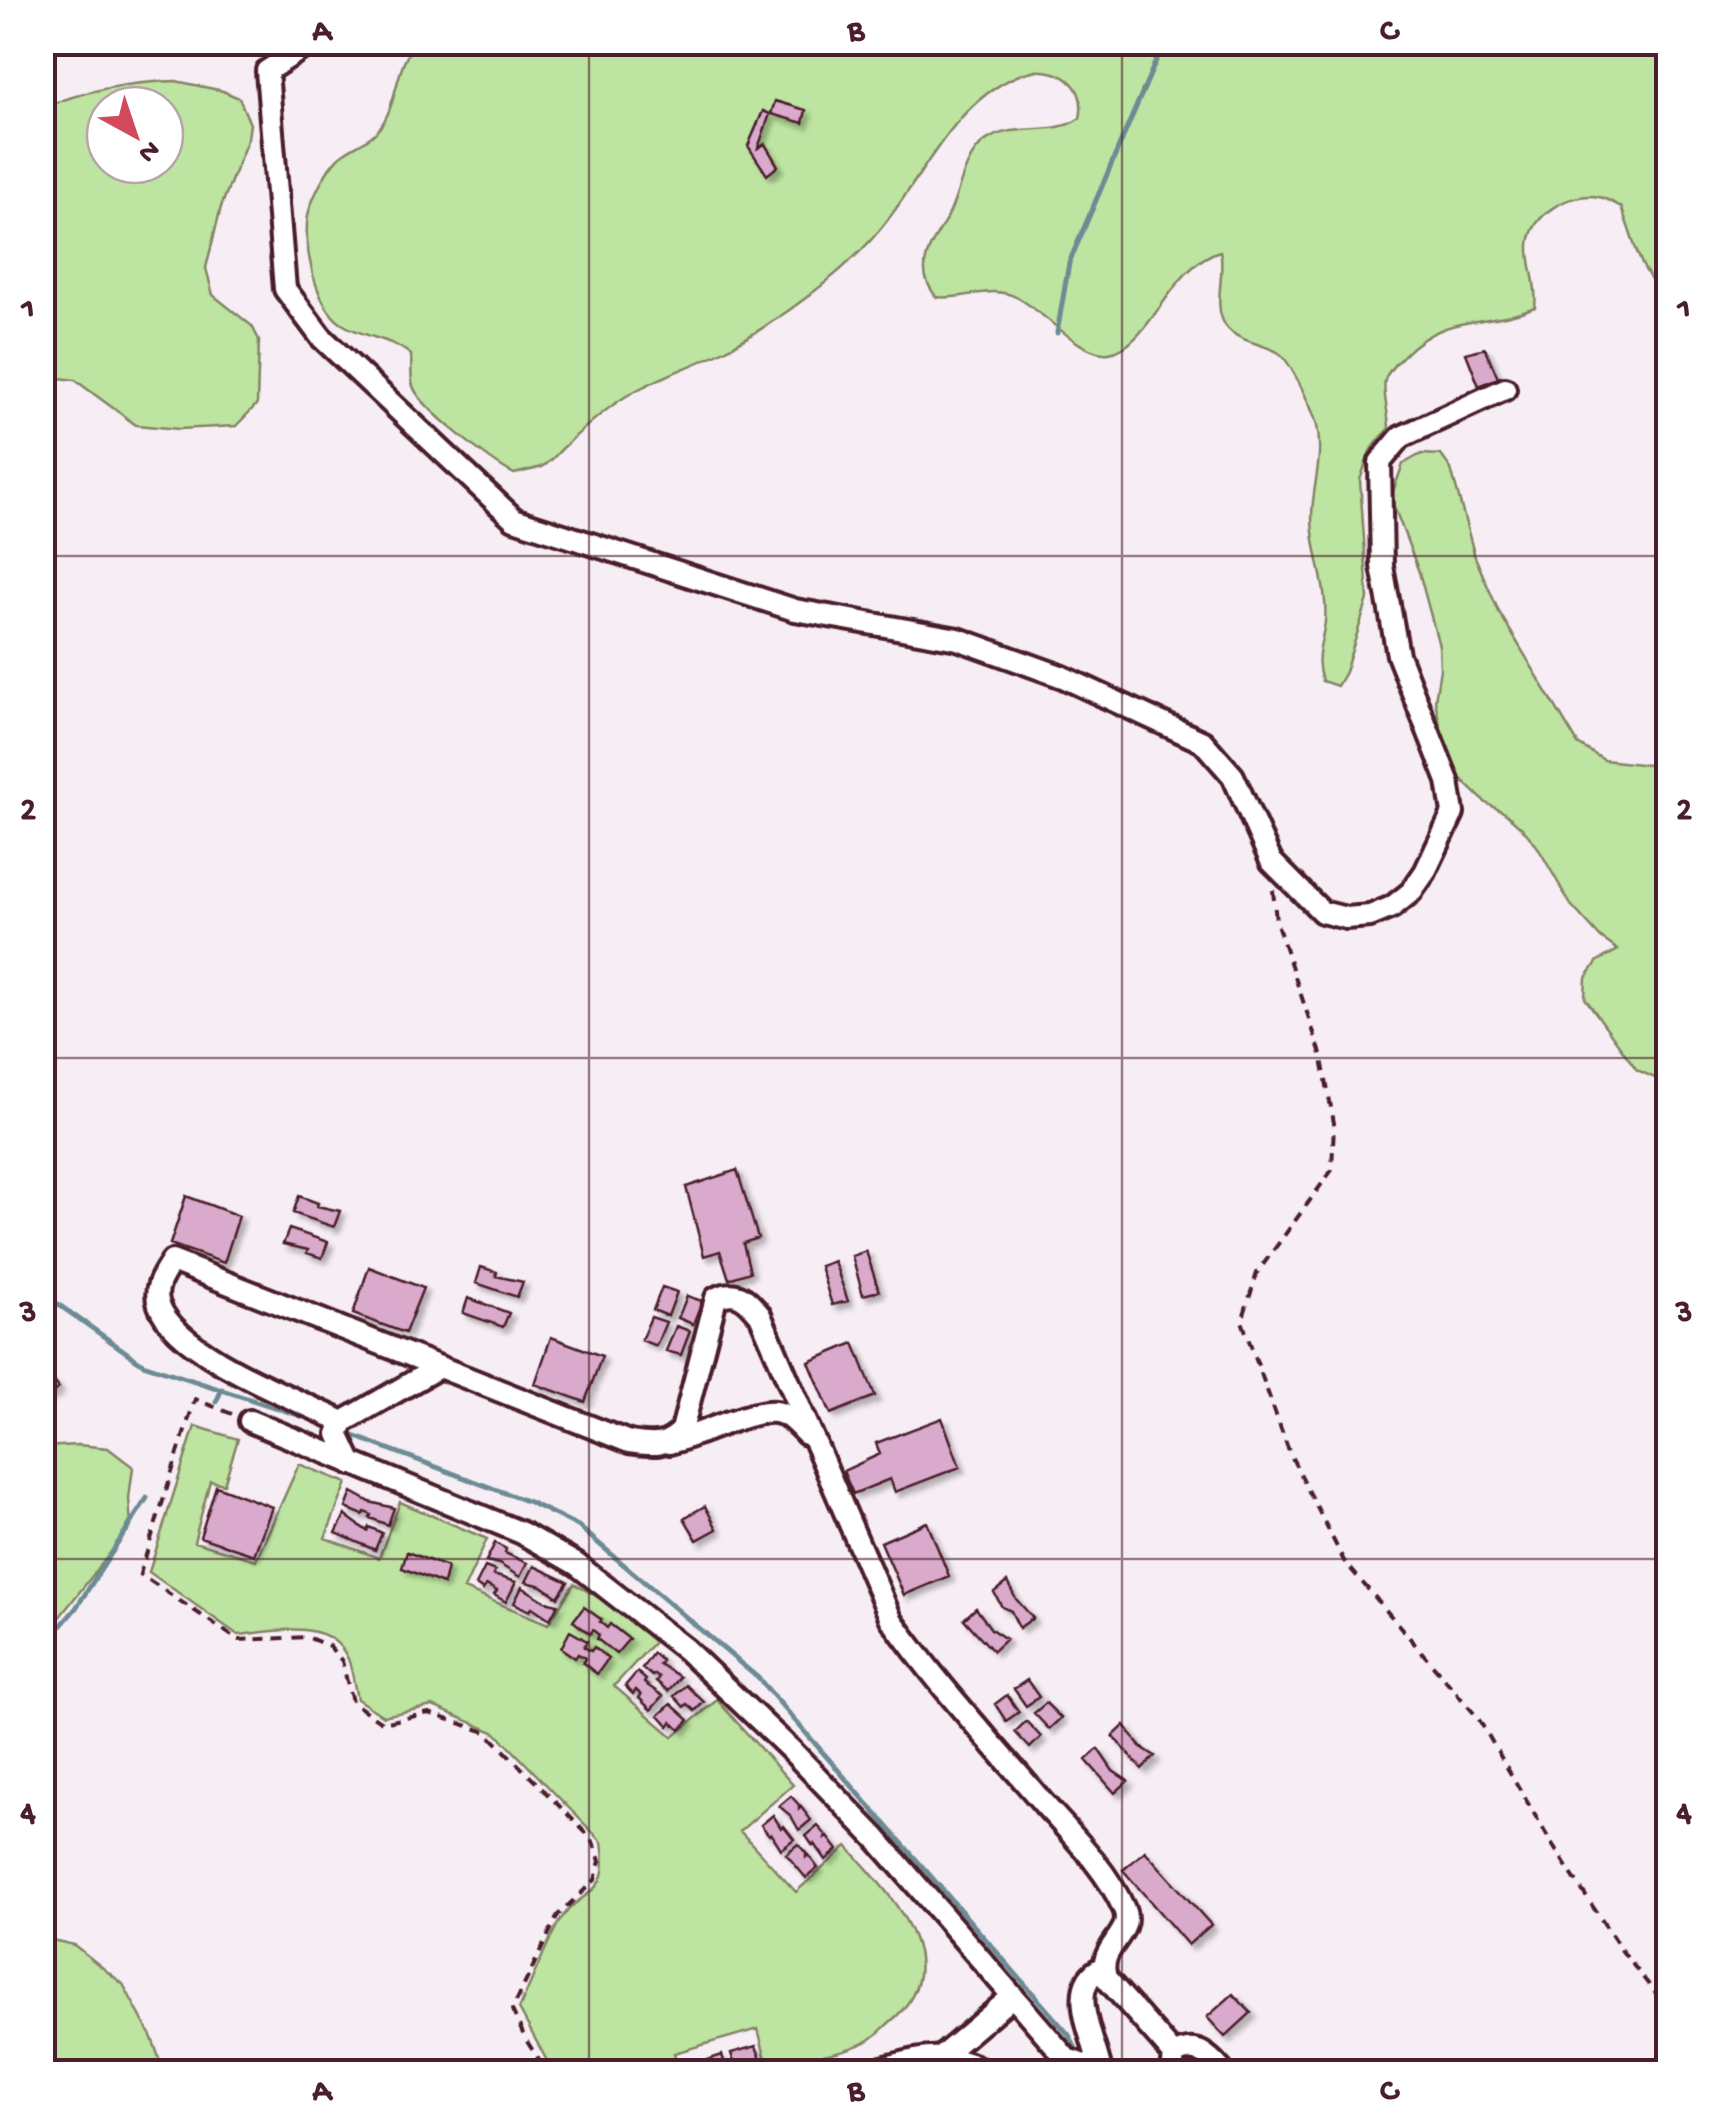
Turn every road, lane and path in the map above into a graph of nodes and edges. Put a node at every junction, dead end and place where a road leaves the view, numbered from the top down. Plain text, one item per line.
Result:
1 (312, 42) edge
2 (1505, 390) dead end
3 (1270, 860) junction
4 (439, 1367) junction
5 (250, 1421) joint
6 (341, 1426) junction
7 (814, 1442) junction
8 (657, 1446) junction
9 (352, 1464) junction
10 (1103, 1967) junction
11 (1012, 1996) junction
12 (1668, 2009) edge
13 (942, 2056) junction
14 (1173, 2064) edge
15 (547, 2072) edge
16 (866, 2072) edge
17 (987, 2072) edge
18 (1097, 2072) edge
19 (1223, 2072) edge

1 - 3 street
2 - 3 street
3 - 12 path
4 - 6 street
4 - 6 street
4 - 8 street
5 - 9 street
5 - 15 path
6 - 9 street
7 - 8 street
7 - 8 street
7 - 10 street
9 - 11 street
10 - 14 street
10 - 18 street
11 - 13 street
11 - 18 street
13 - 16 street
13 - 17 street
14 - 19 street

